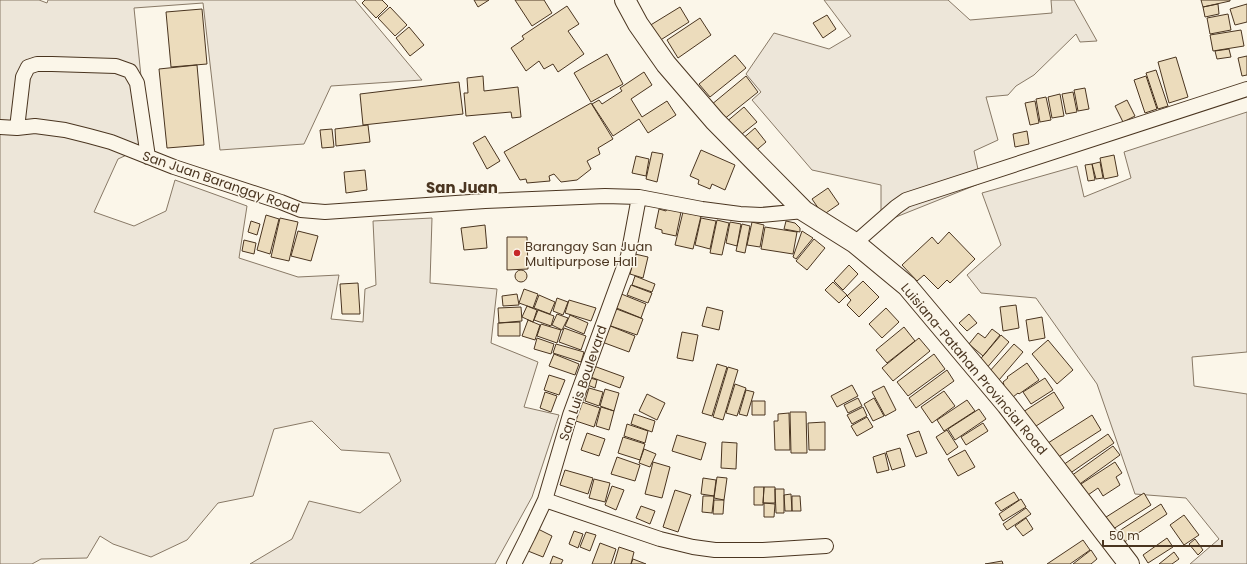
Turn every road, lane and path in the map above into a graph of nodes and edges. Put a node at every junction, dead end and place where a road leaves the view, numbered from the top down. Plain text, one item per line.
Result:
1 (625, 0) edge
2 (1247, 89) edge
3 (0, 127) edge
4 (16, 128) junction
5 (148, 157) junction
6 (639, 197) junction
7 (804, 211) junction
8 (855, 243) junction
9 (545, 500) junction
10 (826, 546) dead end
11 (514, 564) edge
12 (1129, 564) edge

1 - 7 street, Luisiana-Patahan Provincial Road
2 - 8 street
3 - 4 street, San Juan Barangay Road
4 - 5 street, San Juan Barangay Road
4 - 5 street
5 - 6 street, San Juan Barangay Road
6 - 7 street, San Juan Barangay Road
6 - 9 street, San Luis Boulevard
7 - 8 street, Luisiana-Patahan Provincial Road
8 - 12 street, Luisiana-Patahan Provincial Road
9 - 10 street
9 - 11 street, San Luis Boulevard

